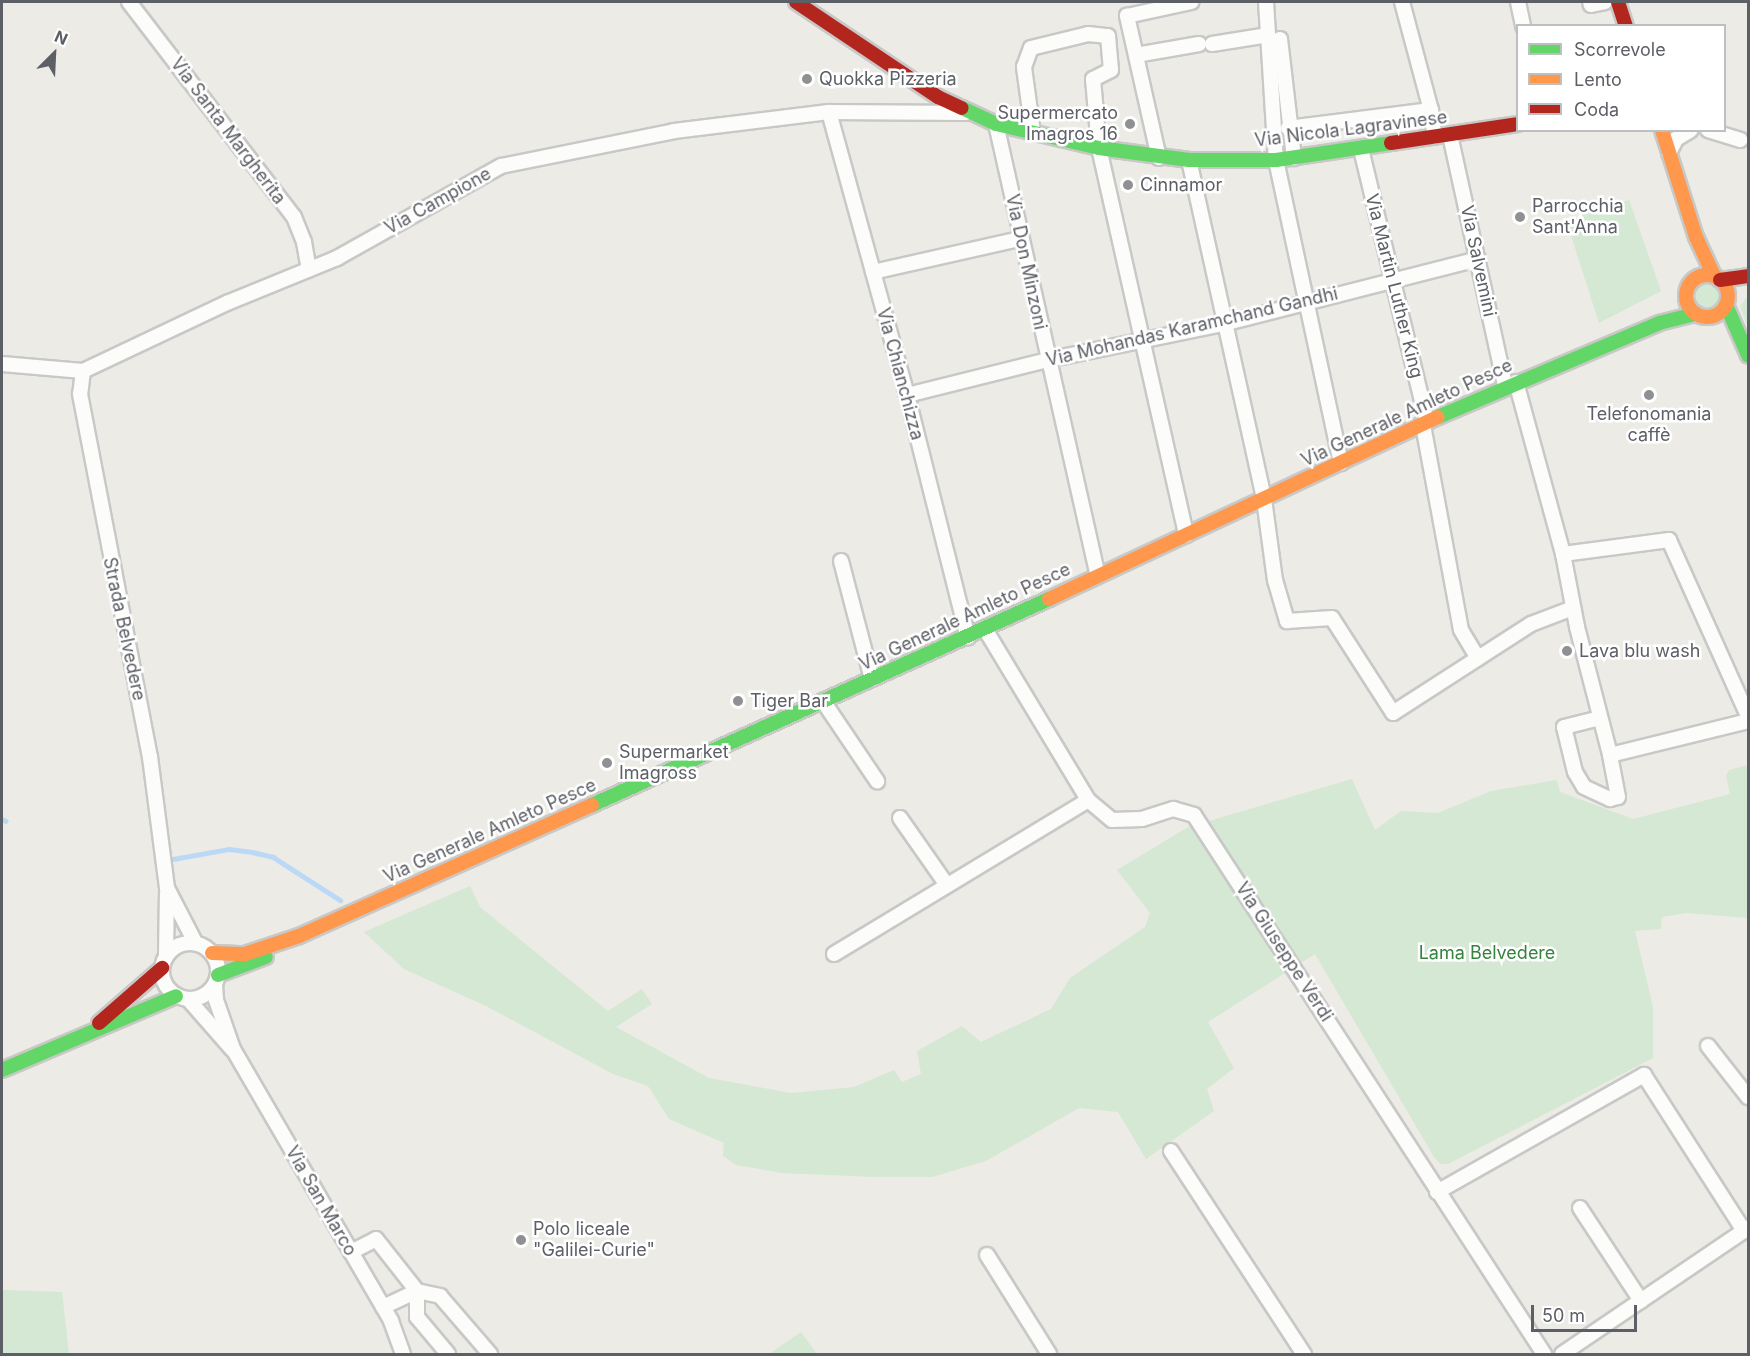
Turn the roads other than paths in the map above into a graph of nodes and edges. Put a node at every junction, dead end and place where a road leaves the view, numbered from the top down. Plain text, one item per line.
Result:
1 (129, 2) edge
2 (796, 2) edge
3 (1191, 2) edge
4 (1266, 2) edge
5 (1402, 2) edge
6 (1518, 2) edge
7 (1590, 2) edge
8 (1605, 2) edge
9 (1618, 2) edge
10 (1523, 24) edge
11 (1625, 24) edge
12 (1274, 38) junction
13 (1136, 55) junction
14 (1431, 110) junction
15 (829, 112) junction
16 (972, 113) junction
17 (996, 124) junction
18 (1516, 124) edge
19 (1288, 128) junction
20 (1663, 132) edge
21 (1687, 132) edge
22 (1715, 132) edge
23 (1726, 132) edge
24 (1033, 133) junction
25 (1450, 135) junction
26 (1435, 137) junction
27 (1745, 141) edge
28 (1099, 148) junction
29 (1361, 149) junction
30 (1669, 153) junction
31 (1159, 158) junction
32 (1294, 158) junction
33 (1189, 160) junction
34 (1276, 160) junction
35 (1696, 237) junction
36 (1020, 238) junction
37 (1478, 259) junction
38 (309, 270) junction
39 (873, 272) junction
40 (1749, 276) edge
41 (1717, 278) junction
42 (1391, 279) junction
43 (1749, 284) edge
44 (1688, 287) junction
45 (1727, 302) junction
46 (1307, 303) junction
47 (1699, 315) junction
48 (1227, 323) junction
49 (1646, 328) junction
50 (1141, 340) junction
51 (1746, 351) edge
52 (1047, 360) junction
53 (2, 364) edge
54 (83, 370) junction
55 (1510, 384) junction
56 (907, 395) junction
57 (1425, 424) junction
58 (1341, 463) junction
59 (1264, 499) junction
60 (1186, 535) junction
61 (1563, 554) junction
62 (841, 561) dead end
63 (1098, 576) junction
64 (1573, 608) junction
65 (985, 629) junction
66 (968, 637) junction
67 (1478, 658) junction
68 (872, 680) junction
69 (823, 701) junction
70 (1749, 716) edge
71 (1600, 718) junction
72 (1749, 721) edge
73 (1610, 755) junction
74 (878, 781) dead end
75 (1088, 800) junction
76 (900, 818) dead end
77 (947, 885) junction
78 (167, 888) junction
79 (298, 936) junction
80 (195, 942) junction
81 (212, 953) junction
82 (834, 954) dead end
83 (164, 961) junction
84 (217, 980) junction
85 (182, 997) junction
86 (82, 1034) junction
87 (1708, 1046) dead end
88 (233, 1049) junction
89 (2, 1070) edge
90 (1749, 1097) edge
91 (1171, 1151) dead end
92 (1437, 1192) junction
93 (1580, 1208) dead end
94 (1746, 1229) edge
95 (351, 1252) junction
96 (987, 1255) dead end
97 (417, 1291) junction
98 (1641, 1300) junction
99 (383, 1307) junction
100 (403, 1354) edge
101 (448, 1354) edge
102 (490, 1354) edge
103 (1049, 1354) edge
104 (1304, 1354) edge
105 (1544, 1354) edge
106 (1562, 1354) edge

1 - 38 street, Via Santa Margherita
2 - 16 street, Via Nicola Lagravinese
3 - 13 street
4 - 12 street
5 - 14 street
6 - 10 street
7 - 8 street
9 - 11 street
12 - 13 street
12 - 19 street
12 - 34 street
13 - 31 street
14 - 19 street
14 - 26 street
15 - 16 street, Via Campione
15 - 38 street, Via Campione
15 - 39 street, Via Chianchizza
16 - 17 street, Via Nicola Lagravinese
17 - 24 street, Via Nicola Lagravinese
17 - 36 street, Via Don Minzoni
18 - 25 street, Via Nicola Lagravinese
19 - 32 street
20 - 30 street
21 - 30 street
22 - 27 street
23 - 27 street
24 - 28 street, Via Nicola Lagravinese
24 - 28 street
25 - 26 street, Via Nicola Lagravinese
25 - 37 street, Via Salvemini
26 - 29 street, Via Nicola Lagravinese
28 - 31 street, Via Nicola Lagravinese
28 - 50 street
29 - 32 street, Via Nicola Lagravinese
29 - 42 street, Via Martin Luther King
30 - 35 street
31 - 33 street, Via Nicola Lagravinese
32 - 34 street, Via Nicola Lagravinese
33 - 34 street, Via Nicola Lagravinese
33 - 48 street
34 - 46 street
35 - 41 street
35 - 44 street
36 - 39 street
36 - 52 street, Via Don Minzoni
37 - 42 street, Via Mohandas Karamchand Gandhi
37 - 55 street, Via Salvemini
38 - 54 street, Via Campione
39 - 56 street, Via Chianchizza
40 - 41 street
41 - 44 street
41 - 45 street
42 - 46 street, Via Mohandas Karamchand Gandhi
42 - 57 street, Via Martin Luther King
43 - 45 street
44 - 47 street
44 - 49 street, Via Generale Amleto Pesce
45 - 47 street
45 - 51 street
46 - 48 street, Via Mohandas Karamchand Gandhi
46 - 58 street
47 - 49 street, Via Generale Amleto Pesce
47 - 51 street
48 - 50 street, Via Mohandas Karamchand Gandhi
48 - 59 street
49 - 55 street, Via Generale Amleto Pesce
50 - 52 street, Via Mohandas Karamchand Gandhi
50 - 60 street
52 - 56 street, Via Mohandas Karamchand Gandhi
52 - 63 street, Via Don Minzoni
53 - 54 street, Via Campione
54 - 78 street, Strada Belvedere
55 - 57 street, Via Generale Amleto Pesce
55 - 61 street, Via Salvemini
56 - 66 street, Via Chianchizza
57 - 58 street, Via Generale Amleto Pesce
57 - 67 street, Via Martin Luther King
58 - 59 street, Via Generale Amleto Pesce
59 - 60 street, Via Generale Amleto Pesce
59 - 67 street
60 - 63 street, Via Generale Amleto Pesce
61 - 64 street, Via Salvemini
61 - 70 street
62 - 68 street
63 - 65 street, Via Generale Amleto Pesce
64 - 67 street
64 - 71 street, Via Salvemini
65 - 66 street, Via Generale Amleto Pesce
65 - 75 street, Via Giuseppe Verdi
66 - 68 street, Via Generale Amleto Pesce
68 - 69 street, Via Generale Amleto Pesce
69 - 74 street
69 - 79 street, Via Generale Amleto Pesce
71 - 73 street, Via Salvemini
71 - 73 street, Via Salvemini
72 - 73 street
75 - 77 street
75 - 92 street, Via Giuseppe Verdi
76 - 77 street
77 - 82 street
78 - 80 street
78 - 83 street
79 - 81 street
79 - 84 street
80 - 81 street
80 - 83 street
81 - 84 street
83 - 85 street
83 - 86 street
84 - 85 street
84 - 88 street
85 - 86 street
85 - 88 street
86 - 89 street
87 - 90 street
88 - 95 street, Via San Marco
91 - 104 street
92 - 94 street
92 - 105 street, Via Giuseppe Verdi
93 - 98 street
94 - 98 street
95 - 97 street
95 - 99 street, Via San Marco
96 - 103 street
97 - 99 street
97 - 101 street
97 - 102 street
98 - 106 street
99 - 100 street, Via San Marco

